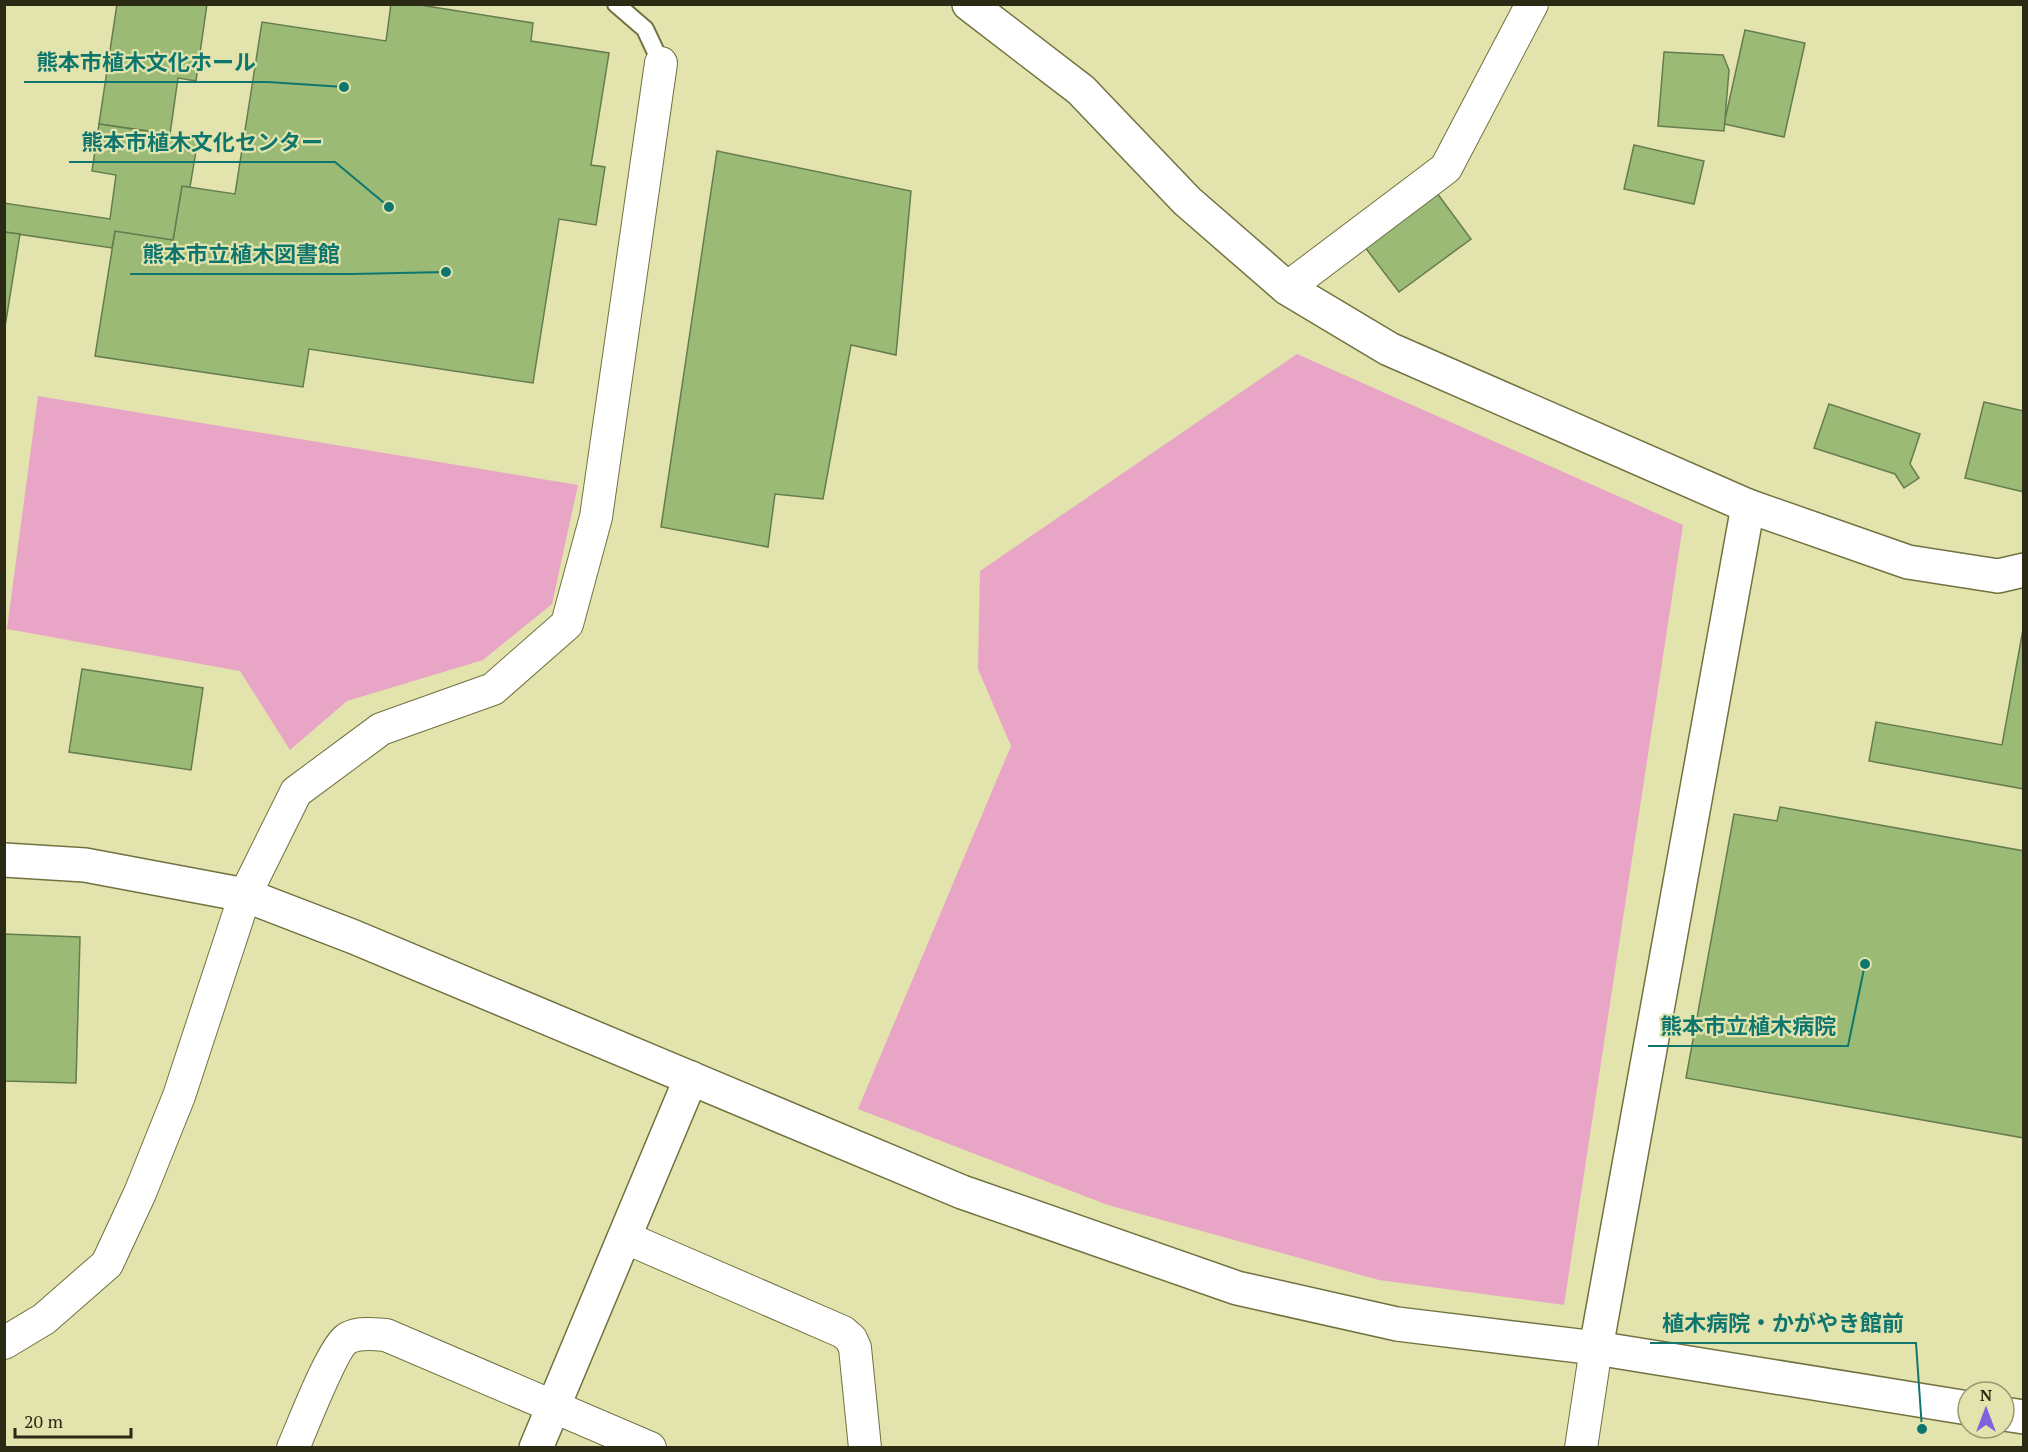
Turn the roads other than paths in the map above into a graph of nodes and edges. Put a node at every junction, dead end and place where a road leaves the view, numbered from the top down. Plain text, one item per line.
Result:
1 (616, 4) edge
2 (969, 4) edge
3 (1533, 4) edge
4 (661, 63) joint
5 (1287, 288) junction
6 (1748, 506) junction
7 (2024, 570) edge
8 (4, 860) edge
9 (244, 895) junction
10 (691, 1078) junction
11 (624, 1237) junction
12 (4, 1343) edge
13 (1596, 1348) junction
14 (1956, 1406) edge
15 (553, 1407) junction
16 (293, 1448) edge
17 (536, 1448) edge
18 (650, 1448) edge
19 (865, 1448) edge
20 (1581, 1448) edge

1 - 4 lane
2 - 5 street
3 - 5 street
4 - 9 street
5 - 6 street
6 - 7 street
6 - 13 street
8 - 9 street
9 - 10 street
9 - 12 street
10 - 11 street
10 - 13 street
11 - 15 street
11 - 19 street
13 - 14 street
13 - 20 street
15 - 16 street
15 - 17 street
15 - 18 street

